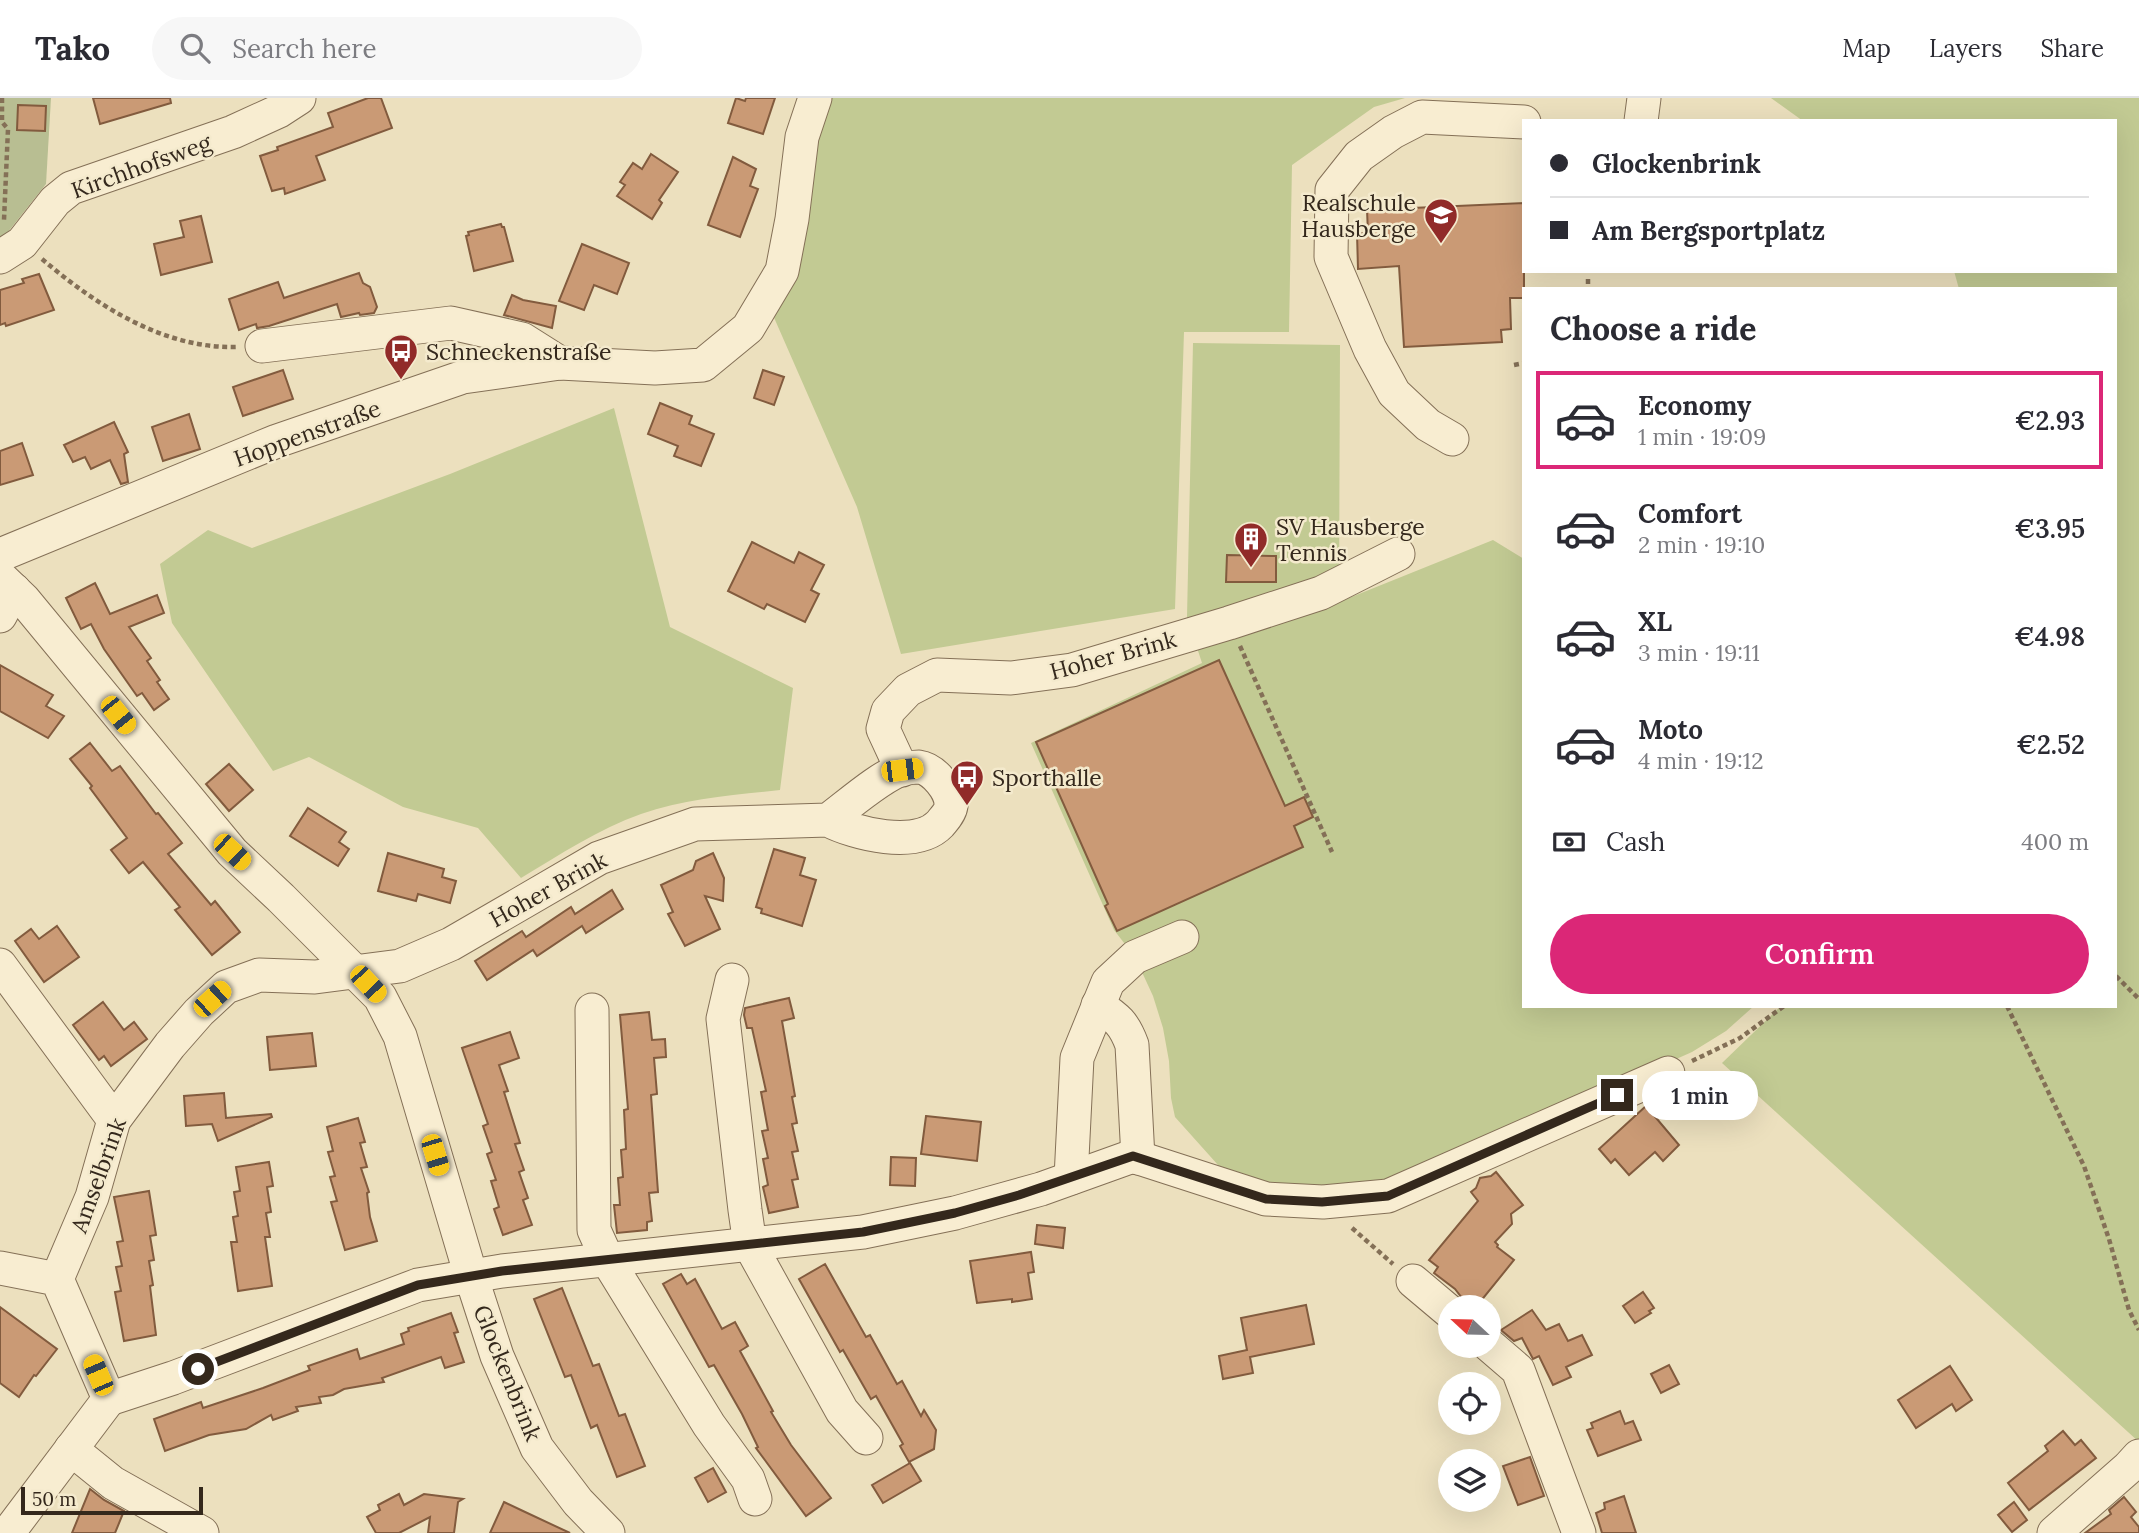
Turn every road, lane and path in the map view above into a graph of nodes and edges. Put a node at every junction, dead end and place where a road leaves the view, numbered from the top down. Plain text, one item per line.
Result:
1 (2, 98) edge
2 (299, 98) edge
3 (815, 98) edge
4 (1644, 98) edge
5 (1640, 119) edge
6 (1, 122) edge
7 (1522, 122) edge
8 (11, 250) edge
9 (1588, 279) dead end
10 (1588, 287) edge
11 (262, 346) joint
12 (560, 363) junction
13 (1522, 363) edge
14 (1514, 365) dead end
15 (1452, 439) dead end
16 (1398, 554) dead end
17 (0, 555) edge
18 (5, 594) edge
19 (1229, 623) junction
20 (902, 770) junction
21 (828, 820) junction
22 (1332, 852) dead end
23 (1182, 937) dead end
24 (0, 965) edge
25 (356, 971) junction
26 (2117, 977) edge
27 (732, 980) dead end
28 (2139, 999) edge
29 (1098, 1005) junction
30 (1781, 1008) edge
31 (2008, 1008) edge
32 (592, 1010) dead end
33 (1668, 1073) joint
34 (114, 1120) junction
35 (1135, 1157) junction
36 (1071, 1178) junction
37 (1322, 1202) junction
38 (750, 1245) junction
39 (608, 1261) junction
40 (0, 1268) edge
41 (471, 1276) junction
42 (57, 1279) junction
43 (1413, 1280) joint
44 (1438, 1302) edge
45 (2139, 1330) edge
46 (1502, 1356) edge
47 (108, 1399) junction
48 (866, 1438) dead end
49 (71, 1449) junction
50 (2139, 1455) edge
51 (755, 1499) dead end
52 (607, 1532) edge
53 (8, 1533) edge
54 (202, 1533) edge
55 (1579, 1533) edge
56 (2054, 1533) edge

1 - 6 path
2 - 8 street, Kirchhofsweg
3 - 12 street, Hoppenstraße
4 - 5 street
6 - 8 path
7 - 15 street
8 - 11 path
9 - 10 path
11 - 12 street
12 - 17 street, Hoppenstraße
13 - 14 path
16 - 19 street, Hoher Brink
18 - 25 street
19 - 20 street, Hoher Brink
19 - 22 path
20 - 21 street
20 - 21 street, Hoher Brink
21 - 25 street, Hoher Brink
23 - 29 street
24 - 34 street
25 - 34 street, Amselbrink
25 - 41 street, Glockenbrink
26 - 28 path
27 - 38 street
29 - 35 street
29 - 36 street
30 - 33 path
31 - 45 path
32 - 39 street
33 - 37 street
34 - 42 street, Amselbrink
35 - 36 street, Glockenbrink
35 - 37 street
36 - 38 street, Glockenbrink
37 - 43 path
38 - 39 street, Glockenbrink
38 - 48 street
39 - 41 street, Glockenbrink
39 - 51 street
40 - 42 street
41 - 47 street, Glockenbrink
41 - 52 street, Glockenbrink
42 - 47 street
43 - 44 street
46 - 55 street
47 - 49 street
49 - 53 street
49 - 54 street
50 - 56 street

